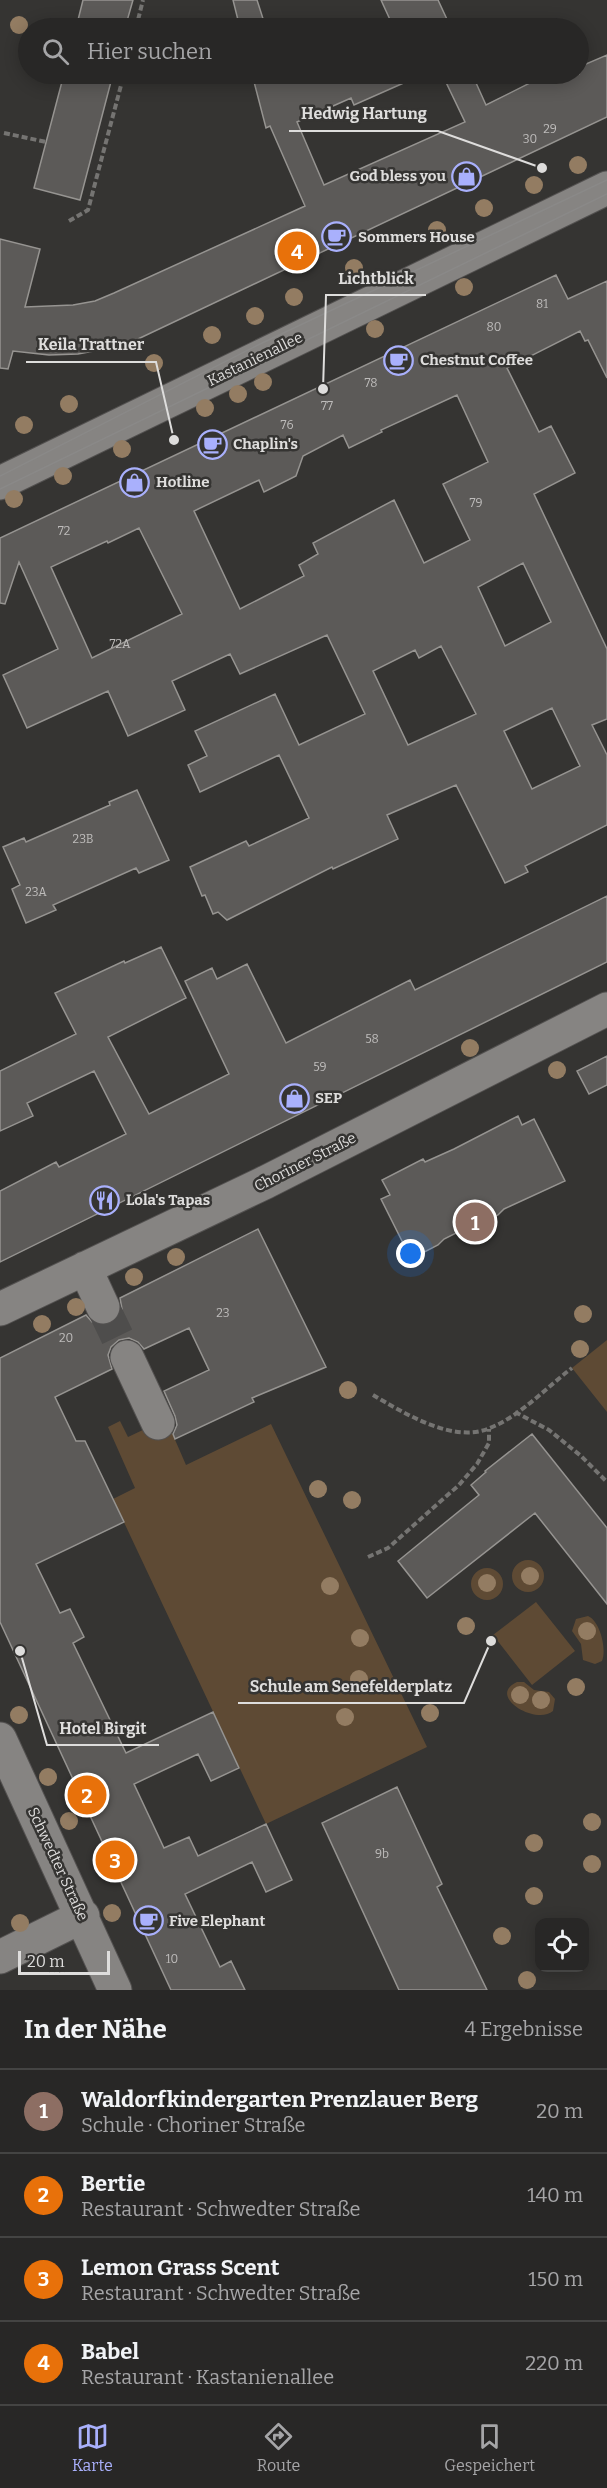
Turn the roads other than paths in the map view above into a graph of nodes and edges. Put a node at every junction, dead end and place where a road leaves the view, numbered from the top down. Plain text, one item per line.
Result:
1 (607, 188) edge
2 (0, 483) edge
3 (607, 1009) edge
4 (85, 1268) junction
5 (103, 1307) tunnel mouth
6 (0, 1309) edge
7 (127, 1357) tunnel mouth
8 (158, 1423) dead end
9 (0, 1739) edge
10 (83, 1916) junction
11 (0, 1957) edge
12 (116, 1990) edge

1 - 2 street, Kastanienallee
3 - 4 street, Choriner Straße
4 - 5 street
4 - 6 street, Choriner Straße
7 - 8 street
9 - 10 street, Schwedter Straße
10 - 11 street
10 - 12 street, Schwedter Straße

